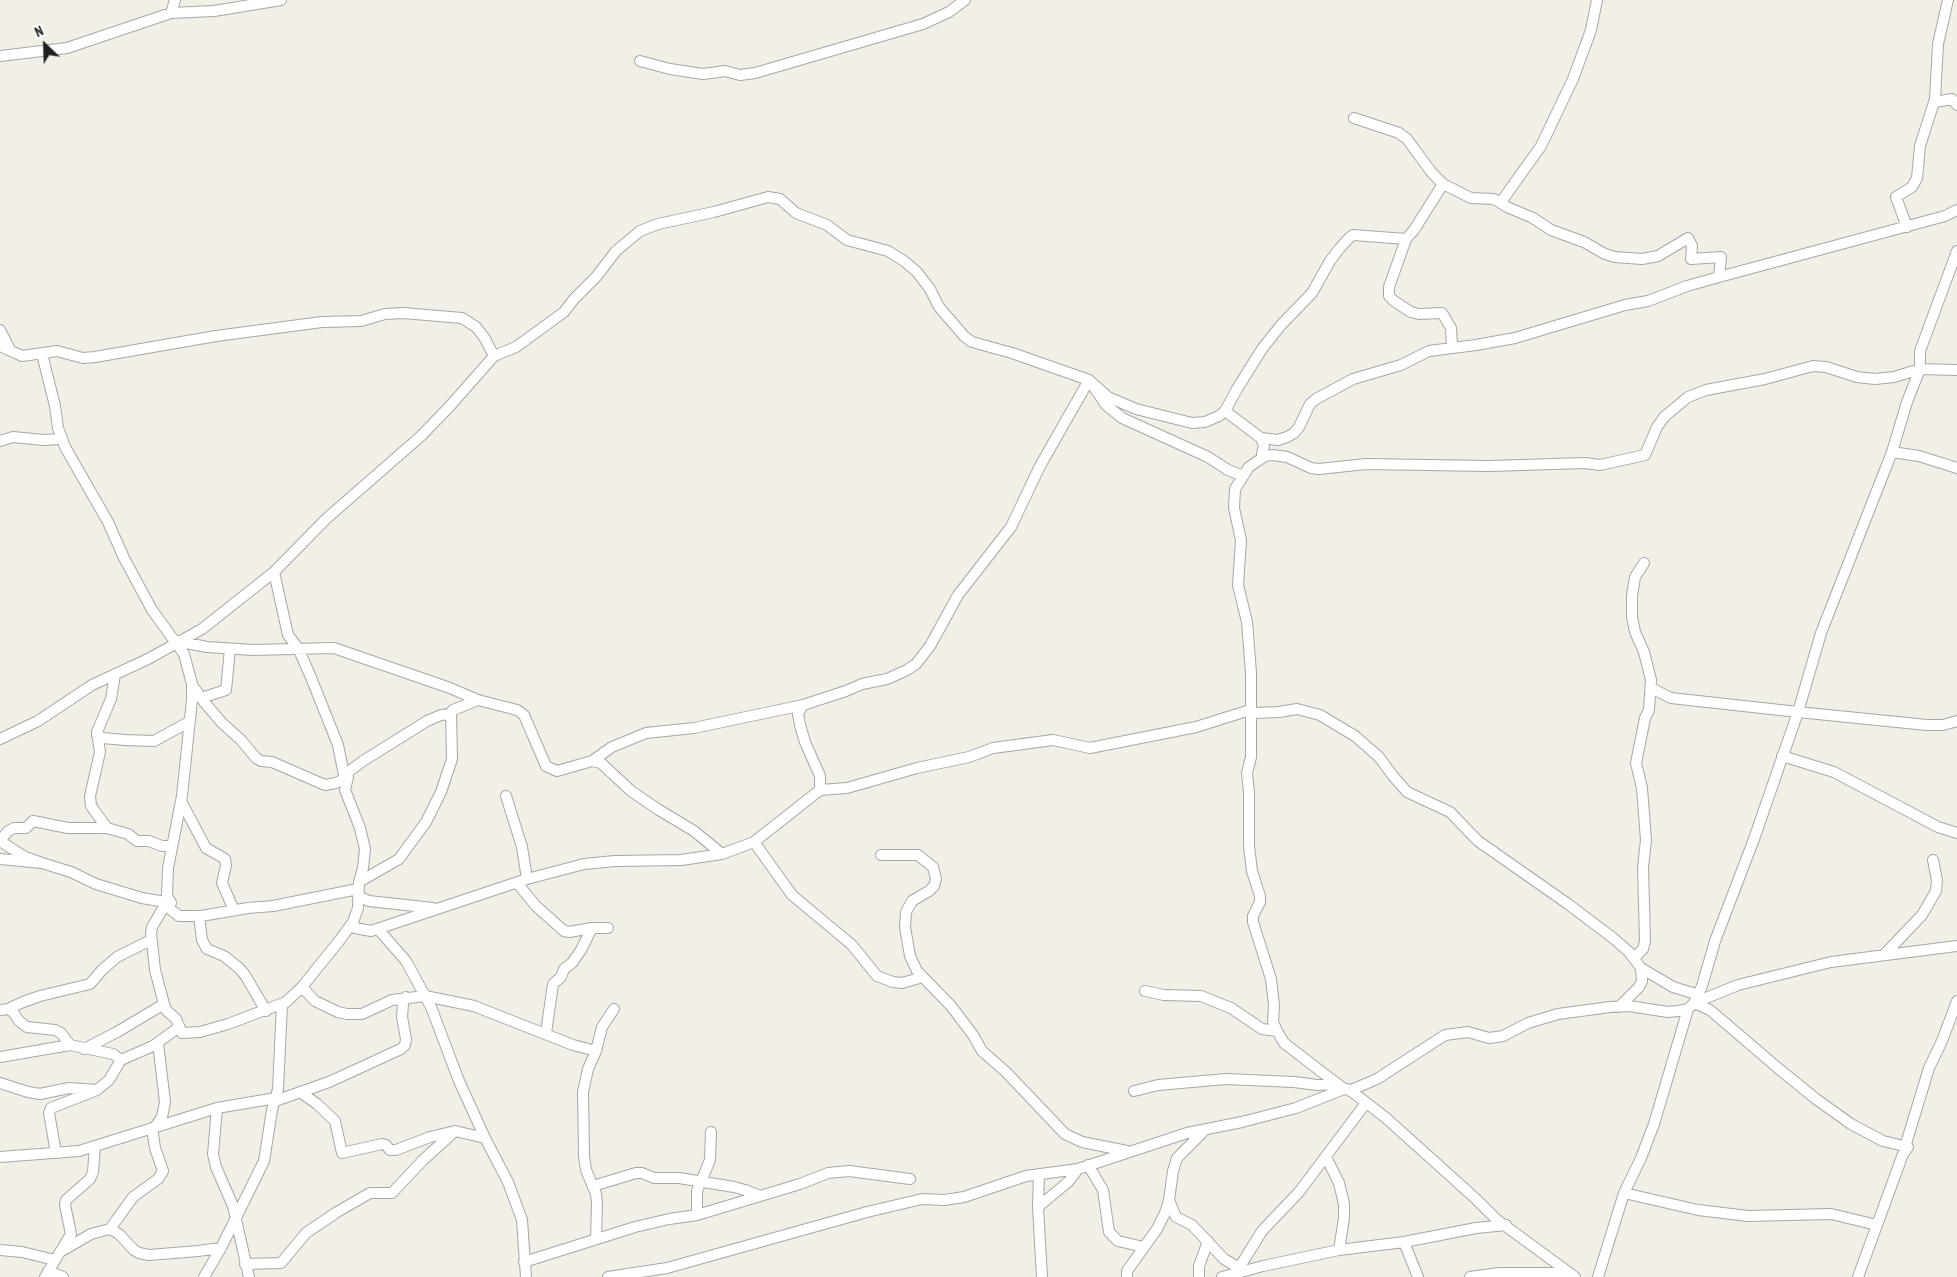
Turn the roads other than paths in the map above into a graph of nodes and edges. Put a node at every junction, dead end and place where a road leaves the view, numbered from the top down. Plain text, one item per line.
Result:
1 (175, 0) edge
2 (281, 0) edge
3 (965, 0) edge
4 (1597, 0) edge
5 (1948, 0) edge
6 (171, 13) junction
7 (0, 56) edge
8 (640, 61) dead end
9 (1935, 102) junction
10 (1957, 106) edge
11 (1354, 118) dead end
12 (1443, 184) junction
13 (1501, 202) junction
14 (1957, 210) edge
15 (1907, 227) junction
16 (1406, 239) junction
17 (1957, 251) edge
18 (1719, 277) junction
19 (0, 330) edge
20 (0, 346) edge
21 (1452, 347) junction
22 (10, 350) junction
23 (42, 354) junction
24 (494, 356) junction
25 (1920, 368) junction
26 (1957, 370) edge
27 (1089, 380) junction
28 (1225, 411) junction
29 (1261, 438) junction
30 (61, 439) junction
31 (0, 441) edge
32 (1892, 452) junction
33 (1265, 456) junction
34 (1957, 468) edge
35 (1243, 476) junction
36 (1644, 563) dead end
37 (274, 572) junction
38 (176, 642) junction
39 (298, 648) junction
40 (230, 649) junction
41 (115, 674) junction
42 (192, 684) junction
43 (1651, 688) junction
44 (201, 698) junction
45 (478, 700) junction
46 (802, 705) junction
47 (1250, 710) junction
48 (1798, 712) junction
49 (451, 714) junction
50 (1957, 721) edge
51 (189, 722) junction
52 (97, 735) junction
53 (0, 739) edge
54 (1782, 756) junction
55 (592, 761) junction
56 (346, 776) junction
57 (820, 790) junction
58 (506, 796) dead end
59 (182, 801) junction
60 (107, 828) junction
61 (1957, 833) edge
62 (754, 842) junction
63 (172, 846) junction
64 (722, 854) junction
65 (881, 855) dead end
66 (0, 859) edge
67 (1933, 860) dead end
68 (42, 863) junction
69 (522, 881) junction
70 (358, 889) junction
71 (168, 904) junction
72 (436, 909) junction
73 (234, 910) junction
74 (199, 916) junction
75 (353, 922) junction
76 (592, 928) junction
77 (608, 928) dead end
78 (378, 929) junction
79 (151, 940) junction
80 (1957, 946) edge
81 (1884, 956) junction
82 (1634, 958) junction
83 (1641, 968) junction
84 (924, 977) junction
85 (302, 987) junction
86 (1145, 991) dead end
87 (425, 996) junction
88 (406, 997) junction
89 (1957, 1001) edge
90 (1694, 1002) junction
91 (164, 1004) junction
92 (282, 1004) junction
93 (1619, 1007) junction
94 (614, 1009) dead end
95 (4, 1010) edge
96 (266, 1011) junction
97 (179, 1027) junction
98 (1277, 1031) junction
99 (546, 1033) junction
100 (158, 1043) junction
101 (70, 1045) junction
102 (84, 1049) junction
103 (596, 1051) junction
104 (0, 1057) edge
105 (121, 1060) junction
106 (0, 1083) edge
107 (1343, 1087) junction
108 (97, 1090) junction
109 (1134, 1091) dead end
110 (300, 1092) junction
111 (276, 1100) junction
112 (1366, 1103) junction
113 (217, 1108) junction
114 (154, 1128) junction
115 (455, 1131) junction
116 (711, 1132) dead end
117 (1202, 1133) dead end
118 (485, 1138) junction
119 (95, 1146) junction
120 (1908, 1147) junction
121 (1127, 1151) junction
122 (56, 1154) junction
123 (1326, 1156) junction
124 (0, 1157) edge
125 (1083, 1167) junction
126 (1039, 1174) junction
127 (910, 1179) dead end
128 (699, 1183) junction
129 (593, 1186) junction
130 (1624, 1193) junction
131 (760, 1196) junction
132 (1169, 1200) junction
133 (1038, 1207) junction
134 (697, 1215) junction
135 (236, 1218) junction
136 (1506, 1225) junction
137 (1877, 1225) junction
138 (110, 1229) junction
139 (596, 1239) junction
140 (1208, 1241) junction
141 (1404, 1242) junction
142 (1144, 1247) junction
143 (221, 1248) junction
144 (0, 1250) edge
145 (1339, 1250) junction
146 (57, 1256) junction
147 (524, 1262) junction
148 (245, 1264) junction
149 (1231, 1273) edge
150 (47, 1274) edge
151 (1573, 1275) edge
152 (63, 1277) edge
153 (204, 1277) edge
154 (249, 1277) edge
155 (526, 1277) edge
156 (608, 1277) edge
157 (1042, 1277) edge
158 (1127, 1277) edge
159 (1200, 1277) edge
160 (1418, 1277) edge
161 (1470, 1277) edge
162 (1598, 1277) edge
163 (1858, 1277) edge

1 - 6 street
2 - 6 street
3 - 8 street
4 - 13 street
5 - 9 street
6 - 7 street
9 - 10 street
9 - 15 street
11 - 12 street
12 - 13 street
12 - 16 street
13 - 18 street
14 - 15 street
15 - 18 street
16 - 21 street
16 - 28 street
17 - 25 street
18 - 21 street
19 - 22 street
20 - 22 street
21 - 29 street
22 - 23 street
23 - 24 street
23 - 30 street
24 - 27 street
24 - 37 street
25 - 26 street
25 - 32 street
25 - 33 street
27 - 28 street
27 - 35 street
27 - 46 street
28 - 29 street
29 - 33 street
30 - 31 street
30 - 38 street
32 - 34 street
32 - 48 street
33 - 35 street
35 - 47 street
36 - 43 street
37 - 38 street
37 - 39 street
38 - 40 street
38 - 41 street
38 - 42 street
39 - 40 street
39 - 45 street
39 - 56 street
40 - 44 street
41 - 52 street
41 - 53 street
42 - 44 street
42 - 51 street
43 - 48 street
43 - 82 street
44 - 56 street
45 - 49 street
45 - 55 street
46 - 55 street
46 - 57 street
47 - 57 street
47 - 82 street
47 - 98 street
48 - 50 street
48 - 54 street
49 - 56 street
49 - 70 street
51 - 52 street
51 - 59 street
52 - 60 street
54 - 61 street
54 - 90 street
55 - 64 street
56 - 70 street
57 - 62 street
58 - 69 street
59 - 63 street
59 - 73 street
60 - 63 street
60 - 68 street
62 - 64 street
62 - 84 street
63 - 71 street
64 - 69 street
65 - 84 street
66 - 68 street
67 - 81 street
68 - 71 street
69 - 72 street
69 - 76 street
70 - 72 street
70 - 73 street
70 - 75 street
71 - 74 street
71 - 79 street
72 - 78 street
73 - 74 street
74 - 96 street
75 - 78 street
75 - 85 street
76 - 77 street
76 - 99 street
78 - 87 street
79 - 91 street
79 - 95 street
80 - 81 street
81 - 90 street
82 - 83 street
83 - 90 street
83 - 93 street
84 - 121 street
85 - 88 street
85 - 92 street
86 - 98 street
87 - 88 street
87 - 99 street
87 - 118 street
88 - 110 street
89 - 120 street
90 - 93 street
90 - 120 street
90 - 130 street
91 - 97 street
91 - 102 street
92 - 96 street
92 - 111 street
93 - 107 street
94 - 103 street
95 - 101 street
96 - 97 street
97 - 100 street
98 - 107 street
99 - 103 street
100 - 105 street
100 - 114 street
101 - 102 street
101 - 104 street
102 - 105 street
103 - 129 street
105 - 108 street
106 - 108 street
107 - 109 street
107 - 112 street
107 - 121 street
108 - 122 street
110 - 111 street
110 - 115 street
111 - 113 street
111 - 135 street
112 - 123 street
112 - 136 street
113 - 114 street
113 - 135 street
114 - 119 street
114 - 138 street
115 - 118 street
115 - 148 street
116 - 128 street
117 - 132 street
118 - 147 street
119 - 122 street
119 - 146 street
120 - 137 street
121 - 125 street
122 - 124 street
123 - 145 street
123 - 149 street
125 - 126 street
125 - 133 street
125 - 142 street
126 - 133 street
126 - 156 street
127 - 131 street
128 - 129 street
128 - 131 street
128 - 134 street
129 - 139 street
130 - 137 street
130 - 162 street
131 - 134 street
132 - 140 street
132 - 142 street
133 - 157 street
134 - 139 street
135 - 143 street
135 - 148 street
136 - 141 street
136 - 151 street
137 - 163 street
138 - 143 street
138 - 146 street
139 - 147 street
140 - 149 street
140 - 159 street
141 - 145 street
141 - 160 street
142 - 158 street
143 - 153 street
144 - 146 street
145 - 149 street
146 - 150 street
147 - 155 street
148 - 154 street
150 - 152 street
151 - 161 street

